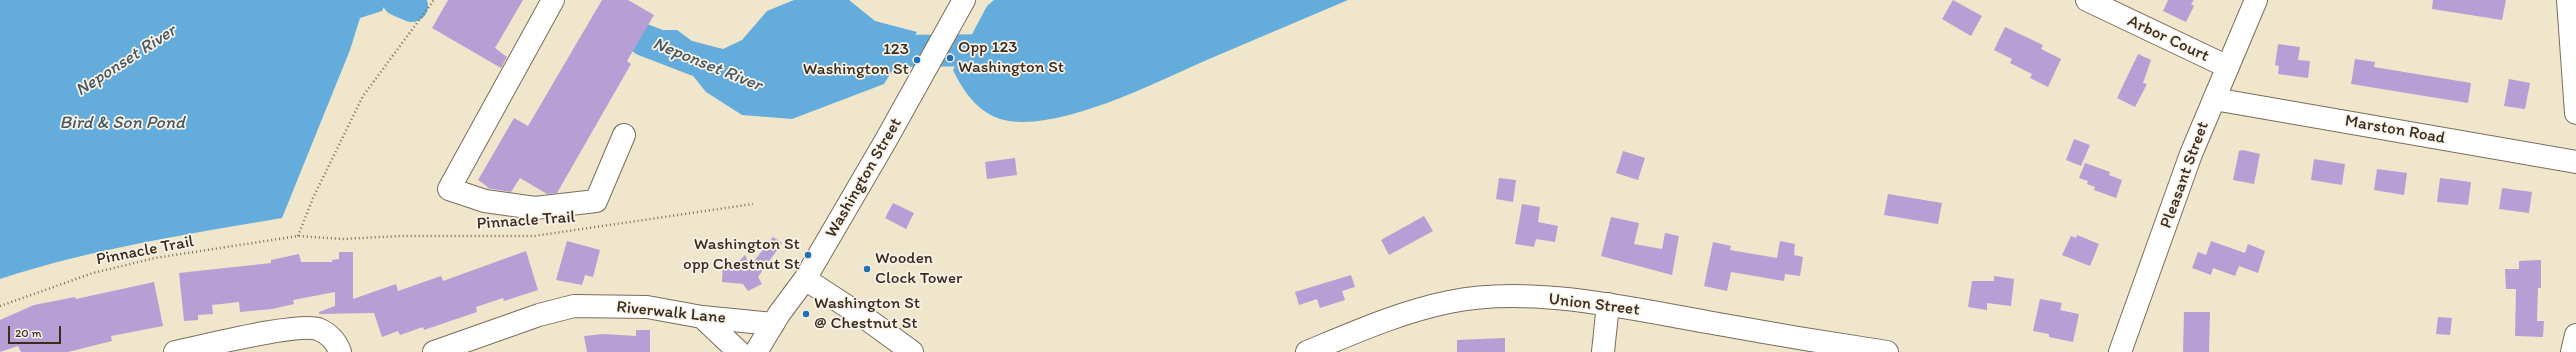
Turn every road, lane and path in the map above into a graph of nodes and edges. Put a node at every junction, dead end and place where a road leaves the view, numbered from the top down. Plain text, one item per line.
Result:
1 (434, 0) edge
2 (553, 0) edge
3 (964, 0) edge
4 (2087, 0) edge
5 (2256, 0) edge
6 (2568, 0) edge
7 (2228, 67) junction
8 (2214, 99) junction
9 (2576, 114) edge
10 (624, 135) dead end
11 (2576, 162) edge
12 (753, 204) dead end
13 (298, 236) junction
14 (805, 279) junction
15 (1608, 304) junction
16 (0, 306) edge
17 (702, 317) junction
18 (773, 324) junction
19 (2576, 335) edge
20 (175, 352) edge
21 (340, 352) edge
22 (434, 352) edge
23 (739, 352) edge
24 (756, 352) edge
25 (912, 352) edge
26 (1307, 352) edge
27 (1603, 352) edge
28 (1886, 352) edge
29 (2120, 352) edge
30 (2572, 352) edge

1 - 13 path
2 - 10 street
3 - 14 street, Washington Street
4 - 7 street, Arbor Court
5 - 7 street, Pleasant Street
6 - 9 street
7 - 8 street, Pleasant Street
8 - 11 street, Marston Road
8 - 29 street, Pleasant Street
12 - 13 path, Pinnacle Trail
13 - 16 path, Pinnacle Trail
14 - 18 street, Washington Street
14 - 25 street
15 - 26 street, Union Street
15 - 27 street
15 - 28 street, Union Street
17 - 18 street, Riverwalk Lane
17 - 22 street, Riverwalk Lane
17 - 23 street
18 - 24 street, Washington Street
19 - 30 street
20 - 21 street

